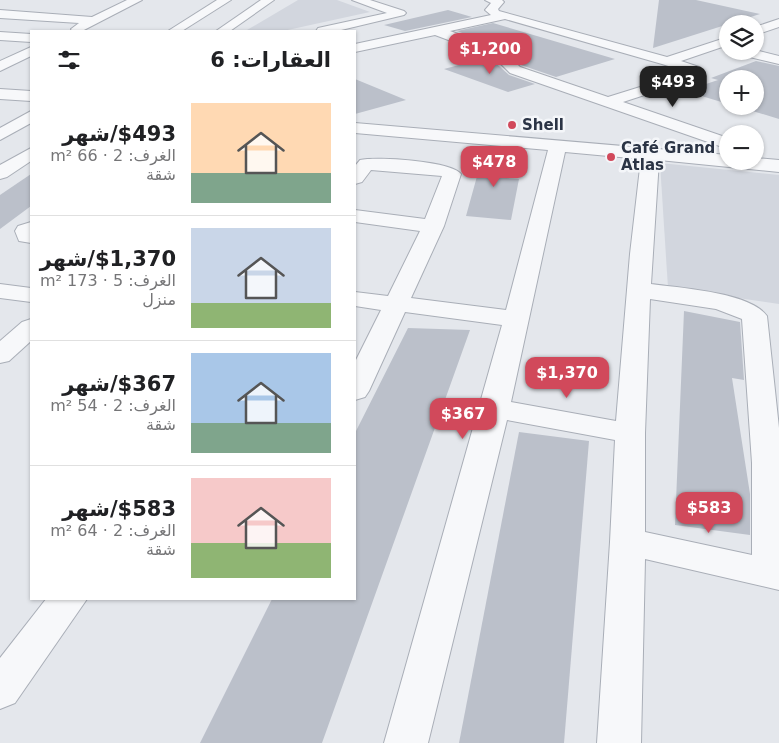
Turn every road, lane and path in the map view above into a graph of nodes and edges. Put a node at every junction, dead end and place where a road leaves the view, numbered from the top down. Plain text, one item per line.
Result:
1 (136, 0) edge
2 (225, 0) edge
3 (268, 0) edge
4 (358, 0) edge
5 (491, 0) edge
6 (48, 5) dead end
7 (0, 14) edge
8 (24, 15) junction
9 (504, 16) junction
10 (94, 21) junction
11 (779, 23) edge
12 (764, 28) edge
13 (74, 30) edge
14 (176, 30) edge
15 (223, 30) edge
16 (326, 30) edge
17 (434, 30) junction
18 (0, 36) edge
19 (30, 38) edge
20 (719, 46) edge
21 (356, 48) edge
22 (30, 52) edge
23 (764, 56) edge
24 (779, 60) edge
25 (667, 61) junction
26 (0, 67) edge
27 (0, 94) edge
28 (30, 96) edge
29 (608, 102) junction
30 (30, 117) edge
31 (356, 128) edge
32 (0, 134) edge
33 (719, 141) edge
34 (558, 146) junction
35 (30, 154) edge
36 (651, 154) junction
37 (764, 156) edge
38 (719, 160) edge
39 (779, 161) edge
40 (764, 165) edge
41 (779, 166) edge
42 (0, 174) edge
43 (356, 177) edge
44 (356, 216) edge
45 (432, 226) junction
46 (30, 229) edge
47 (30, 237) edge
48 (639, 290) junction
49 (0, 291) edge
50 (30, 295) edge
51 (356, 299) edge
52 (395, 304) junction
53 (518, 319) junction
54 (30, 328) edge
55 (0, 354) edge
56 (356, 389) edge
57 (496, 409) junction
58 (630, 433) junction
59 (772, 452) edge
60 (628, 542) junction
61 (774, 574) edge
62 (67, 600) edge
63 (0, 690) edge
64 (406, 743) edge
65 (619, 743) edge

1 - 10 street
2 - 14 street
3 - 15 street
4 - 16 street
5 - 9 street
6 - 8 street
7 - 8 street
8 - 10 street
9 - 17 street
9 - 25 street
10 - 13 street
11 - 12 street
17 - 21 street
17 - 29 street
18 - 19 street
20 - 25 street
22 - 26 street
23 - 24 street
25 - 29 street
27 - 28 street
29 - 33 street
30 - 32 street
31 - 34 street
34 - 36 street
34 - 53 street
35 - 42 street
36 - 38 street
36 - 48 street
37 - 39 street
40 - 41 street
43 - 45 street
44 - 45 street
45 - 52 street
46 - 47 street
48 - 58 street
48 - 59 street
49 - 50 street
51 - 52 street
52 - 53 street
52 - 56 street
53 - 57 street
54 - 55 street
57 - 58 street
57 - 64 street
58 - 60 street
59 - 61 street
60 - 61 street
60 - 65 street
62 - 63 street

